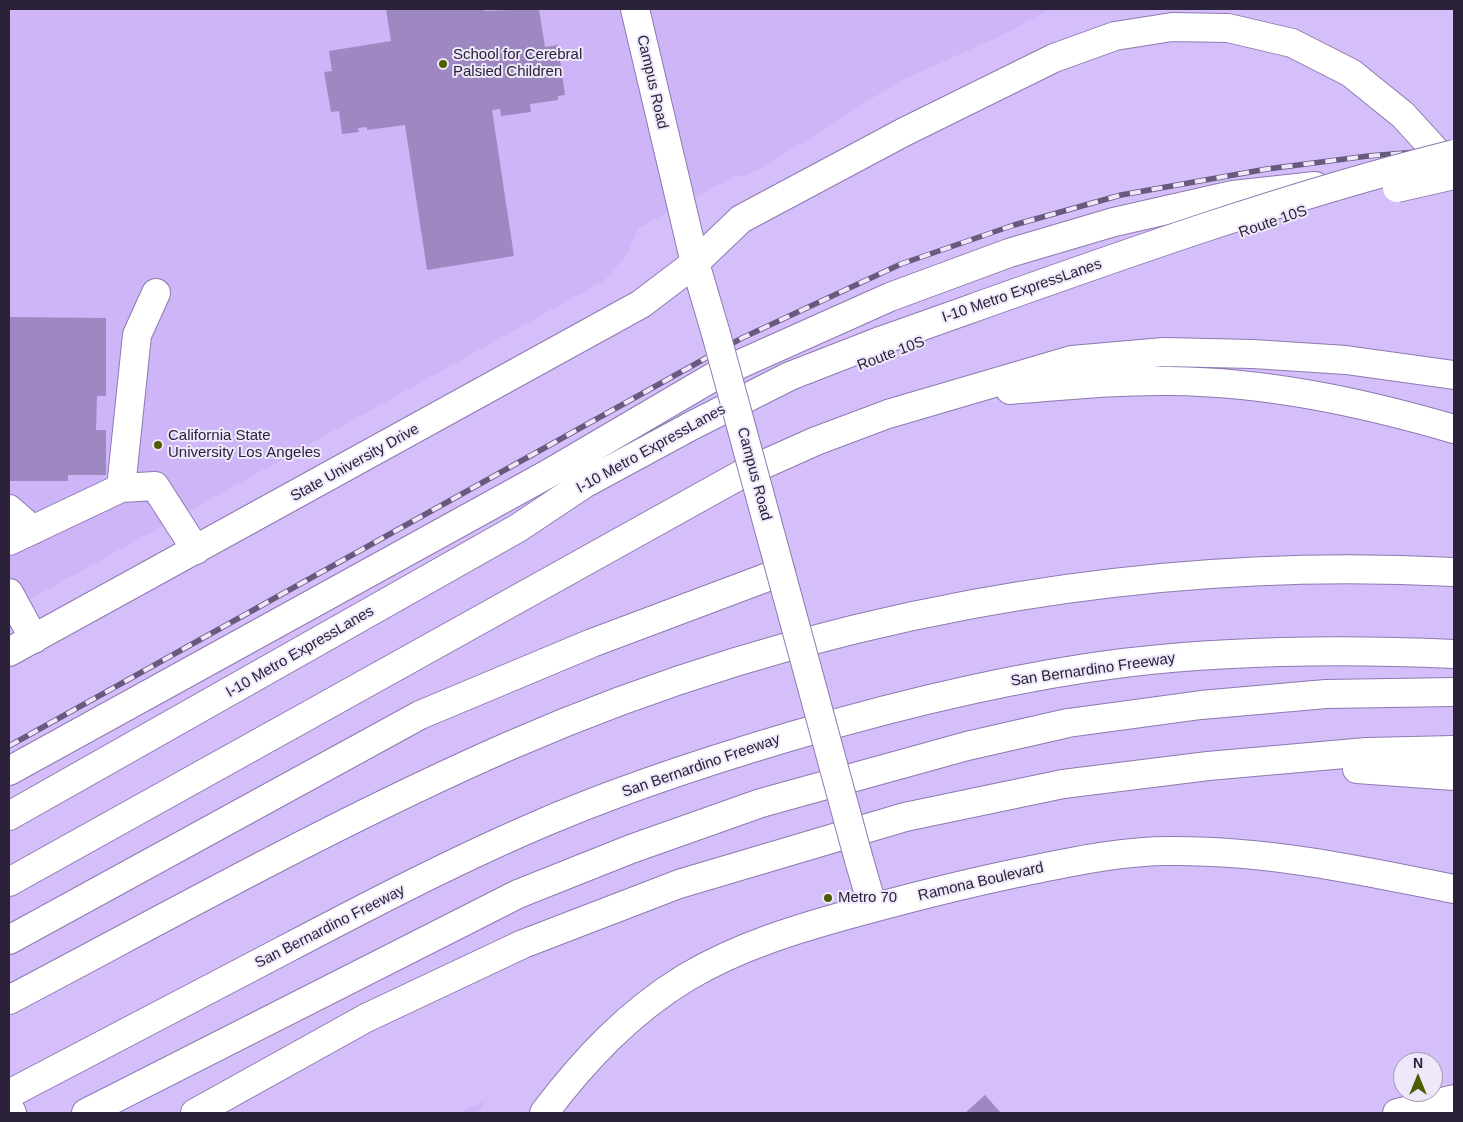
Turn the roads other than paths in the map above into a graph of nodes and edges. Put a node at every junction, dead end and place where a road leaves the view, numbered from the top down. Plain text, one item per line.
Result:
1 (635, 9) edge
2 (1454, 154) edge
3 (1454, 171) edge
4 (1454, 175) edge
5 (1454, 182) edge
6 (695, 263) junction
7 (156, 293) dead end
8 (882, 348) junction
9 (1454, 375) edge
10 (961, 394) junction
11 (1454, 429) edge
12 (131, 487) junction
13 (9, 509) edge
14 (34, 530) junction
15 (9, 541) edge
16 (196, 550) junction
17 (781, 572) junction
18 (1454, 572) edge
19 (9, 593) edge
20 (34, 639) junction
21 (9, 652) edge
22 (1454, 654) edge
23 (1454, 692) edge
24 (1454, 750) edge
25 (1208, 766) junction
26 (9, 771) edge
27 (1454, 776) edge
28 (9, 816) edge
29 (9, 882) edge
30 (1454, 889) edge
31 (873, 908) junction
32 (9, 940) edge
33 (9, 1000) edge
34 (9, 1094) edge
35 (1454, 1099) edge
36 (9, 1107) edge
37 (12, 1113) edge
38 (86, 1113) edge
39 (195, 1113) edge
40 (544, 1113) edge
41 (1397, 1113) edge

1 - 6 main road, Campus Road
2 - 8 main road, I-10 Metro ExpressLanes, bridge
3 - 6 main road, State University Drive
4 - 8 main road, Route 10S, bridge
5 - 26 main road, I-10 Metro ExpressLanes, bridge
6 - 16 main road, State University Drive
6 - 17 main road, Campus Road, bridge
7 - 12 main road
8 - 28 main road, I-10 Metro ExpressLanes
9 - 10 main road
10 - 11 main road
10 - 29 main road
12 - 14 main road
12 - 16 main road
13 - 14 main road
14 - 15 main road
16 - 20 main road, State University Drive
17 - 31 main road, Campus Road, bridge
17 - 32 main road
18 - 33 main road
19 - 20 main road
20 - 21 main road, State University Drive
22 - 34 main road, San Bernardino Freeway
23 - 38 main road
24 - 25 main road
25 - 27 main road
25 - 39 main road
30 - 31 main road, Ramona Boulevard
31 - 40 main road, Ramona Boulevard
35 - 41 main road
36 - 37 main road

